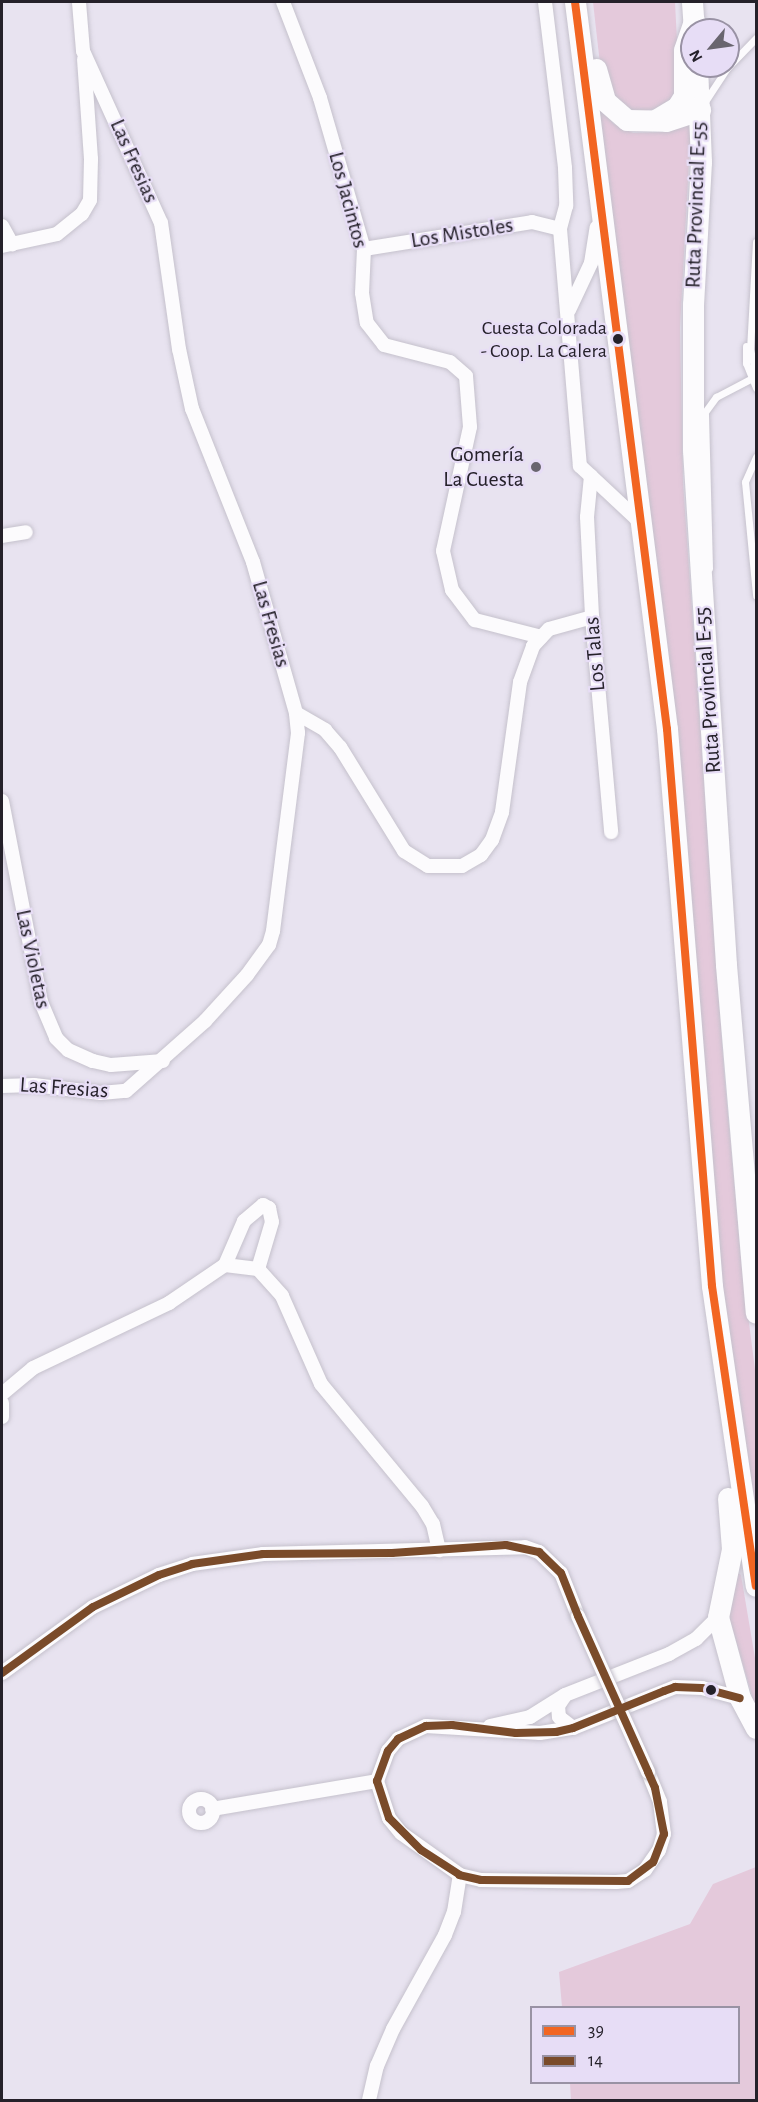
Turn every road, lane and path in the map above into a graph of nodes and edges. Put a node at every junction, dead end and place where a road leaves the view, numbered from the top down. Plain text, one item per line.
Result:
1 (79, 2) edge
2 (283, 2) edge
3 (545, 2) edge
4 (575, 2) edge
5 (694, 17) edge
6 (578, 28) junction
7 (756, 38) edge
8 (83, 51) junction
9 (698, 78) edge
10 (700, 110) junction
11 (654, 121) junction
12 (600, 195) junction
13 (2, 226) edge
14 (560, 229) junction
15 (756, 242) edge
16 (7, 245) edge
17 (364, 249) junction
18 (567, 319) junction
19 (750, 332) junction
20 (756, 347) edge
21 (753, 375) edge
22 (756, 388) edge
23 (756, 457) edge
24 (591, 476) junction
25 (639, 521) junction
26 (26, 532) dead end
27 (2, 536) edge
28 (756, 595) edge
29 (701, 603) junction
30 (592, 617) junction
31 (541, 636) junction
32 (296, 712) junction
33 (2, 801) edge
34 (611, 832) dead end
35 (163, 1061) junction
36 (2, 1086) edge
37 (225, 1265) junction
38 (258, 1269) junction
39 (712, 1286) junction
40 (756, 1313) edge
41 (2, 1394) edge
42 (2, 1403) edge
43 (2, 1417) edge
44 (439, 1550) junction
45 (756, 1586) edge
46 (718, 1617) junction
47 (2, 1673) edge
48 (565, 1695) junction
49 (740, 1698) junction
50 (478, 1728) junction
51 (573, 1728) junction
52 (756, 1728) edge
53 (377, 1781) junction
54 (212, 1809) dead end
55 (460, 1875) junction
56 (369, 2100) edge

1 - 8 street, Las Fresias
2 - 17 street, Los Jacintos
3 - 14 street
4 - 6 main road, Ruta Provincial E-55
5 - 11 main road
6 - 11 main road
6 - 12 main road, Ruta Provincial E-55
7 - 10 lane
8 - 16 street
8 - 32 street, Las Fresias
9 - 10 main road, Ruta Provincial E-55
10 - 11 main road
10 - 29 main road, Ruta Provincial E-55
12 - 18 street
12 - 25 main road, Ruta Provincial E-55
13 - 16 street
14 - 17 street, Los Mistoles
14 - 18 street
15 - 19 lane
17 - 31 street, Los Jacintos
18 - 24 street
19 - 20 lane
19 - 21 lane
19 - 21 lane
21 - 22 lane
21 - 29 lane
23 - 28 lane
24 - 25 street
24 - 30 street, Los Talas
25 - 39 main road, Ruta Provincial E-55
26 - 27 street
29 - 40 main road, Ruta Provincial E-55
30 - 31 street
30 - 34 street, Los Talas
31 - 32 street
32 - 35 street, Las Fresias
33 - 35 street, Las Violetas
35 - 36 street, Las Fresias
37 - 38 street
37 - 38 street
37 - 41 street
38 - 44 street
39 - 45 main road, Ruta Provincial E-55
39 - 46 main road
42 - 43 street
44 - 47 street
44 - 55 street, bridge
46 - 48 street
46 - 49 main road
48 - 50 street
48 - 51 street
49 - 51 street
49 - 52 main road
50 - 51 street
50 - 53 street
53 - 54 street
53 - 55 street
55 - 56 street

